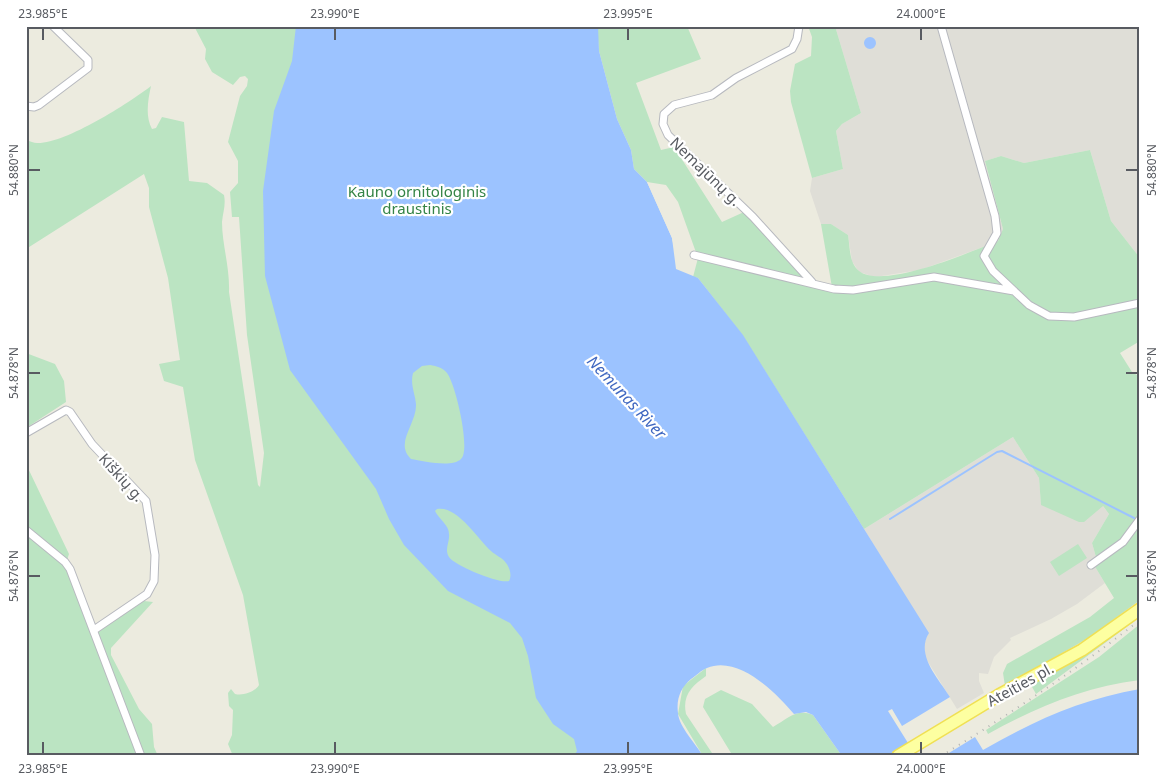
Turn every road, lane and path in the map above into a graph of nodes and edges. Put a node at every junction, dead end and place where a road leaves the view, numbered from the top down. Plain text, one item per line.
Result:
1 (53, 26) edge
2 (799, 26) edge
3 (941, 26) edge
4 (26, 106) edge
5 (694, 255) dead end
6 (812, 282) junction
7 (1014, 291) junction
8 (1140, 303) edge
9 (26, 433) edge
10 (1140, 519) edge
11 (26, 530) edge
12 (1091, 565) dead end
13 (1140, 609) edge
14 (94, 630) junction
15 (141, 756) edge
16 (898, 756) edge

1 - 4 street
2 - 6 street, Nemajūnų g.
3 - 7 street
5 - 6 street
6 - 7 street
7 - 8 street
9 - 14 street, Kiškių g.
10 - 12 street
11 - 14 street
13 - 16 main road, Ateities pl.
14 - 15 street

